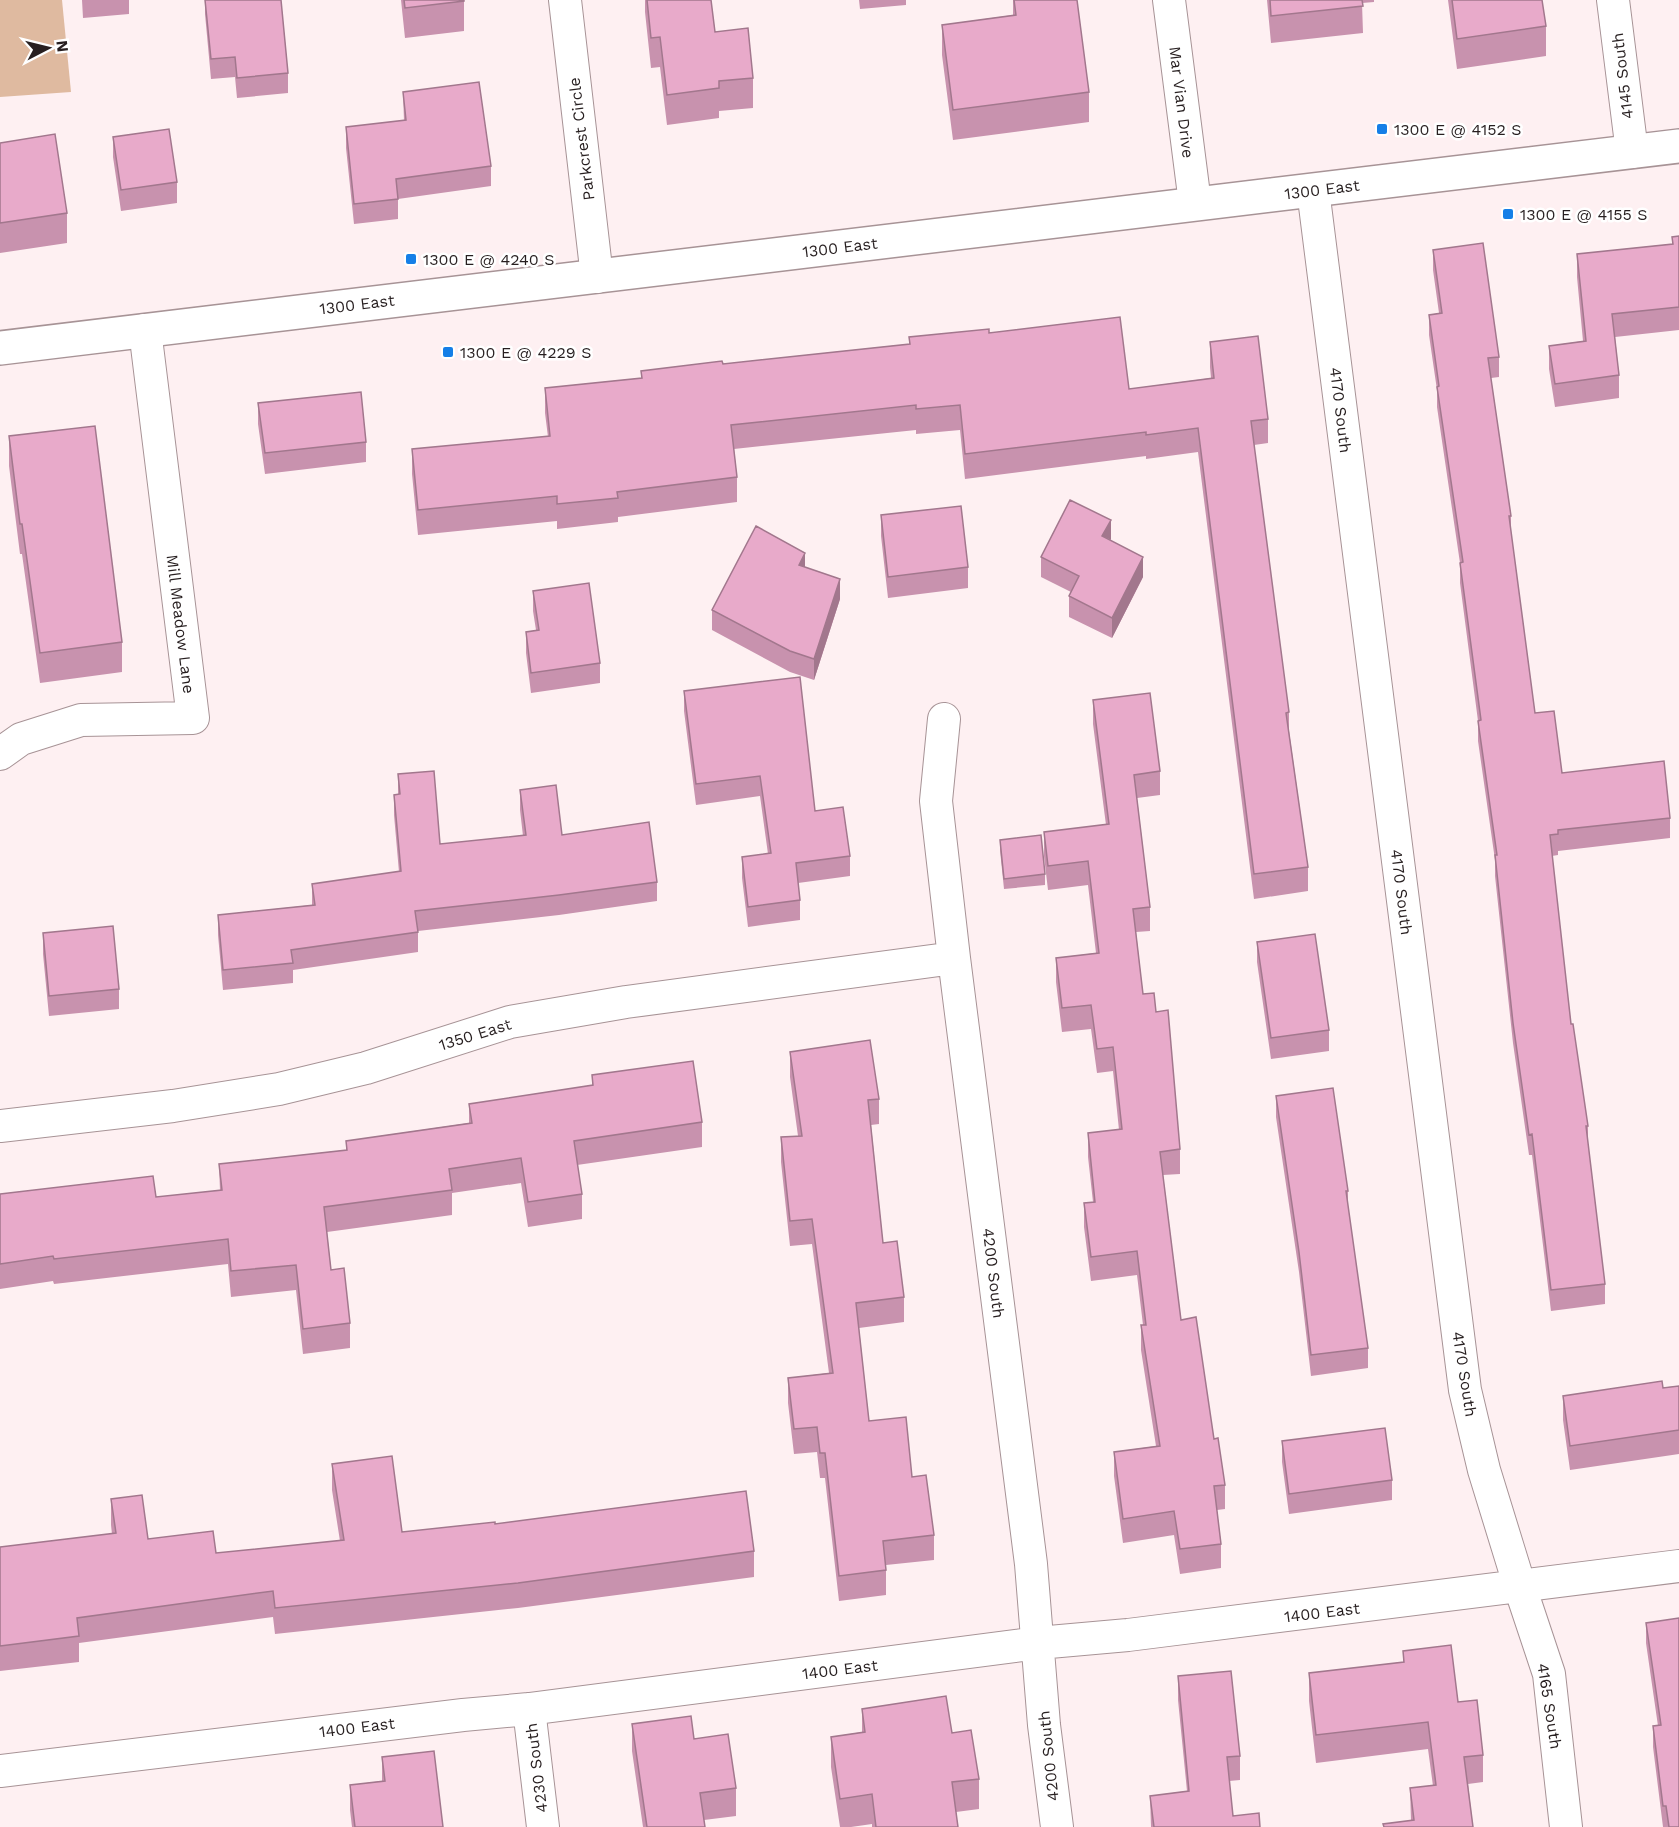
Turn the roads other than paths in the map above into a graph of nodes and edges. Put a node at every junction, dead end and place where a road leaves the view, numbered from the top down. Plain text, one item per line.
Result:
1 (565, 0) edge
2 (1169, 0) edge
3 (1613, 0) edge
4 (1679, 146) edge
5 (1632, 152) junction
6 (1313, 190) junction
7 (1195, 203) junction
8 (597, 277) junction
9 (145, 330) junction
10 (0, 348) edge
11 (945, 719) dead end
12 (0, 754) edge
13 (954, 958) junction
14 (0, 1126) edge
15 (1679, 1566) edge
16 (1520, 1587) junction
17 (1038, 1643) junction
18 (529, 1709) junction
19 (0, 1771) edge
20 (543, 1827) edge
21 (1057, 1827) edge
22 (1566, 1827) edge

1 - 8 street, Parkcrest Circle
2 - 7 street, Mar Vian Drive
3 - 5 street, 4145 South
4 - 5 main road, 1300 East
5 - 6 main road, 1300 East
6 - 7 main road, 1300 East
6 - 16 street, 4170 South
7 - 8 main road, 1300 East
8 - 9 main road, 1300 East
9 - 10 main road, 1300 East
9 - 12 street, Mill Meadow Lane
11 - 13 street, 4200 South
13 - 14 street, 1350 East
13 - 17 street, 4200 South
15 - 16 street, 1400 East
16 - 17 street, 1400 East
16 - 22 street, 4165 South
17 - 18 street, 1400 East
17 - 21 street, 4200 South
18 - 19 street, 1400 East
18 - 20 street, 4230 South

